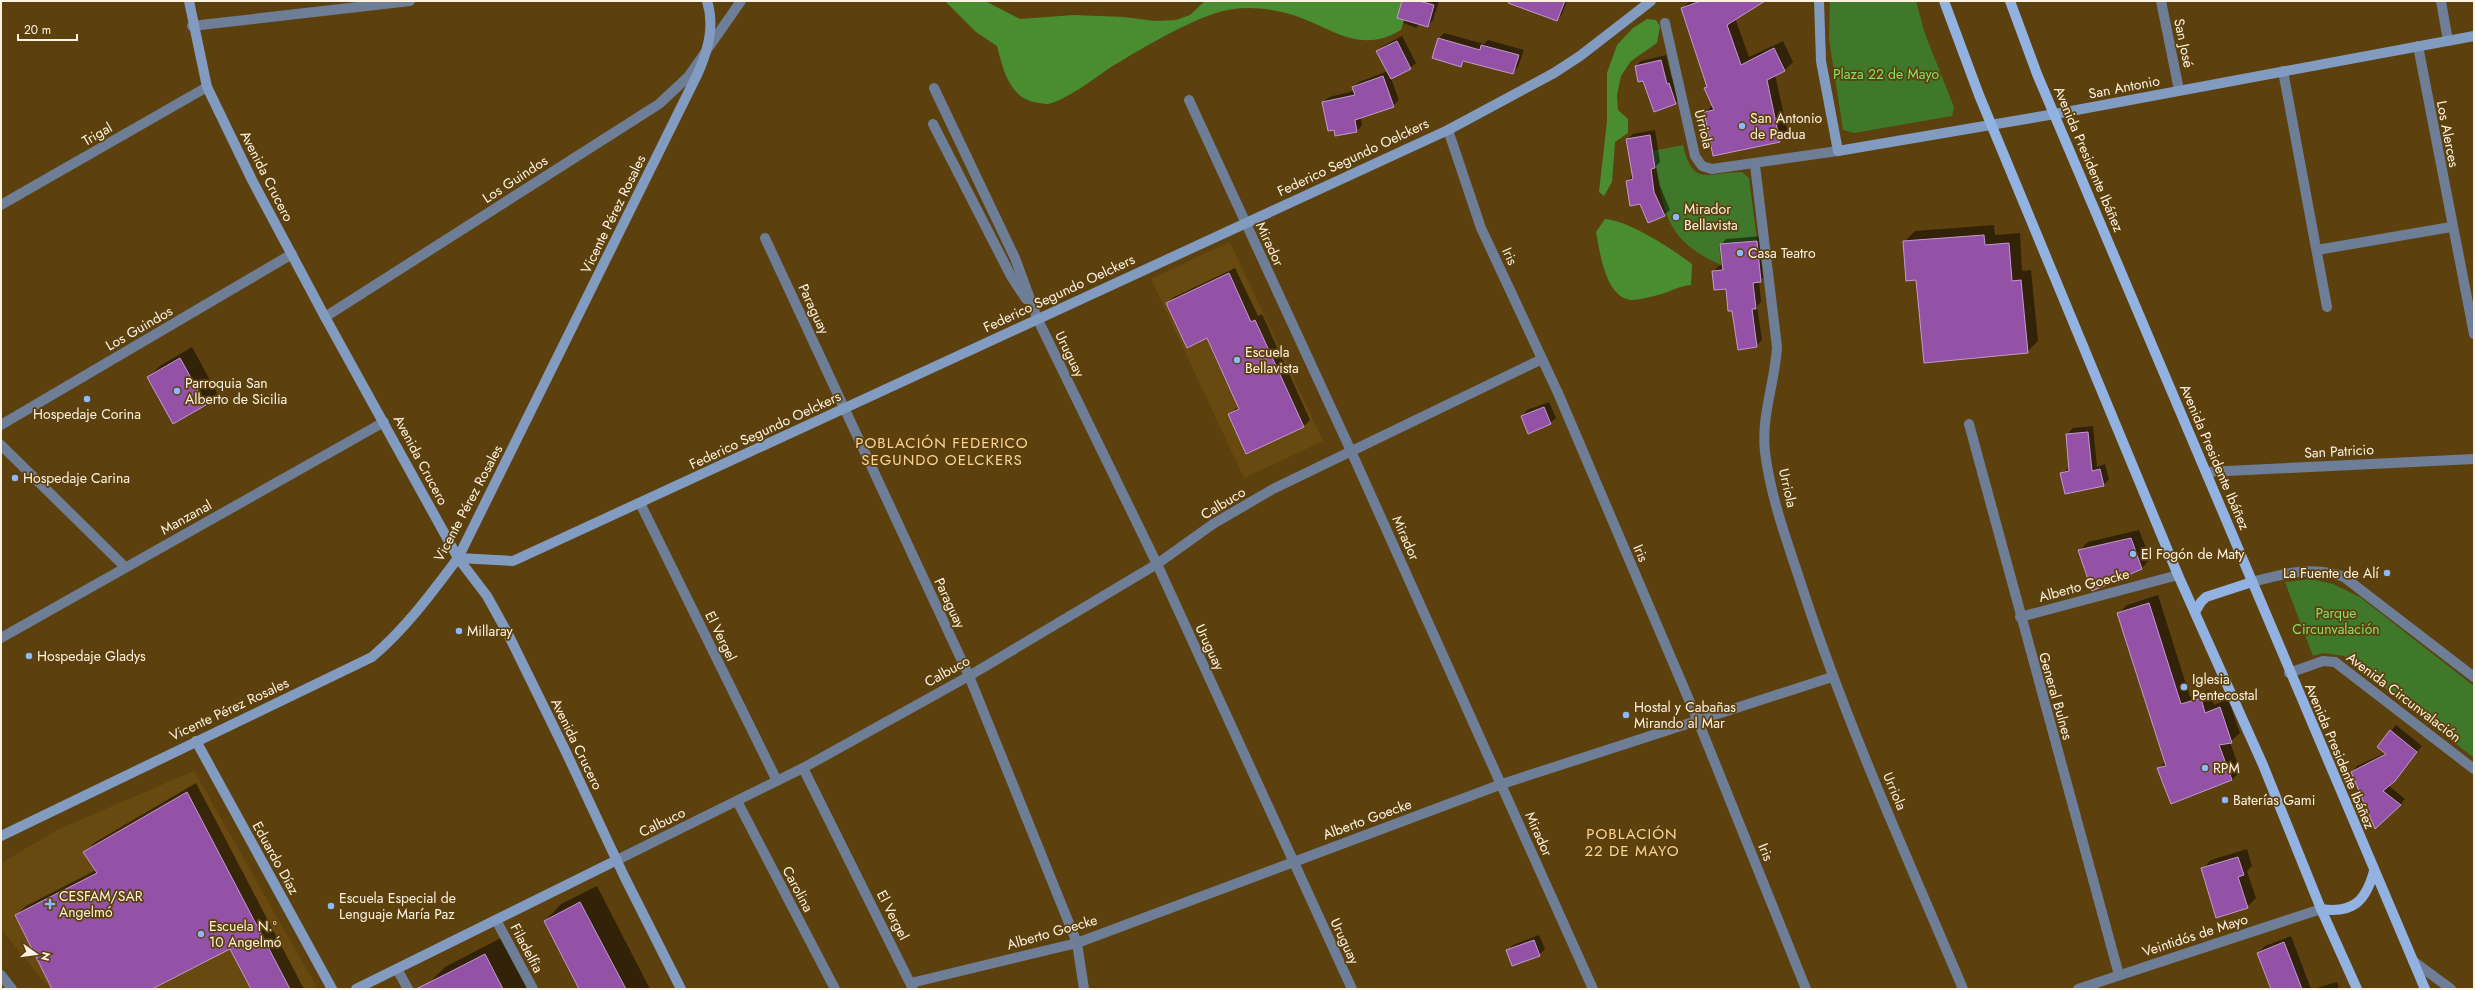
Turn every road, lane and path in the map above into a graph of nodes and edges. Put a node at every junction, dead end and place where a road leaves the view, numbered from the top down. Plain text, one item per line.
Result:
1 (189, 1) edge
2 (410, 1) edge
3 (707, 1) edge
4 (741, 1) edge
5 (1651, 1) edge
6 (1819, 1) edge
7 (1944, 1) edge
8 (2010, 1) edge
9 (2161, 1) edge
10 (2441, 1) edge
11 (1665, 23) dead end
12 (192, 26) junction
13 (2474, 36) edge
14 (2448, 41) junction
15 (2418, 46) junction
16 (708, 50) junction
17 (2283, 71) junction
18 (207, 87) junction
19 (934, 88) dead end
20 (2180, 90) junction
21 (1189, 100) dead end
22 (2055, 114) junction
23 (933, 124) dead end
24 (1992, 125) junction
25 (1448, 130) junction
26 (1838, 151) junction
27 (1754, 165) junction
28 (1, 205) edge
29 (1245, 222) junction
30 (2451, 227) junction
31 (766, 238) dead end
32 (2317, 250) junction
33 (292, 254) junction
34 (2327, 307) dead end
35 (325, 317) junction
36 (1037, 318) junction
37 (2474, 334) edge
38 (1542, 359) junction
39 (844, 409) junction
40 (384, 422) junction
41 (1969, 424) dead end
42 (1, 425) edge
43 (1, 445) edge
44 (1351, 451) junction
45 (2474, 459) edge
46 (2206, 472) junction
47 (640, 503) junction
48 (458, 558) junction
49 (1157, 564) junction
50 (125, 567) junction
51 (2178, 575) junction
52 (2252, 582) junction
53 (2195, 612) junction
54 (2020, 617) junction
55 (1, 638) edge
56 (2290, 673) junction
57 (969, 676) junction
58 (1832, 676) junction
59 (2474, 677) edge
60 (1698, 721) junction
61 (196, 741) junction
62 (803, 768) junction
63 (2474, 769) edge
64 (777, 781) junction
65 (1502, 784) junction
66 (737, 801) junction
67 (1, 836) edge
68 (617, 860) junction
69 (1293, 861) junction
70 (2374, 871) junction
71 (2321, 909) junction
72 (496, 920) junction
73 (1077, 943) junction
74 (2413, 962) junction
75 (397, 969) junction
76 (1, 975) edge
77 (2119, 975) junction
78 (912, 986) edge
79 (12, 989) edge
80 (332, 989) edge
81 (356, 989) edge
82 (408, 989) edge
83 (533, 989) edge
84 (681, 989) edge
85 (835, 989) edge
86 (1084, 989) edge
87 (1352, 989) edge
88 (1593, 989) edge
89 (1806, 989) edge
90 (1963, 989) edge
91 (2078, 989) edge
92 (2357, 989) edge
93 (2425, 989) edge
94 (2451, 989) edge

1 - 12 main road, Avenida Crucero
2 - 12 street
3 - 16 main road
4 - 16 street, Vicente Pérez Rosales
5 - 25 main road, Federico Segundo Oelckers
6 - 26 main road
7 - 24 main road
8 - 22 main road, Avenida Presidente Ibáñez
9 - 20 street, San José
10 - 14 street
11 - 27 street, Urriola
12 - 18 main road, Avenida Crucero
13 - 14 main road, San Antonio
14 - 15 main road, San Antonio
15 - 17 main road, San Antonio
15 - 30 street, Los Alerces
16 - 35 street, Los Guindos
16 - 48 main road, Vicente Pérez Rosales
17 - 20 main road, San Antonio
17 - 32 street
18 - 28 street, Trigal
18 - 33 main road, Avenida Crucero
19 - 36 street, Uruguay
20 - 22 main road, San Antonio
21 - 29 street, Mirador
22 - 24 main road, San Antonio
22 - 46 main road, Avenida Presidente Ibáñez
23 - 36 street, Uruguay
24 - 26 main road, San Antonio
24 - 51 main road
25 - 29 main road, Federico Segundo Oelckers
25 - 38 street, Iris
26 - 27 street, San Antonio
27 - 58 street, Urriola
29 - 36 main road, Federico Segundo Oelckers
29 - 44 street, Mirador
30 - 32 street
30 - 37 street, Los Alerces
31 - 39 street, Paraguay
32 - 34 street
33 - 35 main road, Avenida Crucero
33 - 42 street, Los Guindos
35 - 40 main road, Avenida Crucero
36 - 39 main road, Federico Segundo Oelckers
36 - 49 street, Uruguay
38 - 44 street, Calbuco
38 - 60 street, Iris
39 - 47 main road, Federico Segundo Oelckers
39 - 57 street, Paraguay
40 - 48 main road, Avenida Crucero
40 - 50 street, Manzanal
41 - 54 street, General Bulnes
43 - 50 street
44 - 49 street, Calbuco
44 - 65 street, Mirador
45 - 46 street, San Patricio
46 - 52 main road, Avenida Presidente Ibáñez
47 - 48 main road, Federico Segundo Oelckers
47 - 64 street, El Vergel
48 - 61 main road, Vicente Pérez Rosales
48 - 68 main road, Avenida Crucero
49 - 57 street, Calbuco
49 - 69 street, Uruguay
50 - 55 street, Manzanal
51 - 53 main road
51 - 54 street, Alberto Goecke
52 - 53 main road
52 - 56 main road, Avenida Presidente Ibáñez
52 - 59 street
53 - 71 main road
54 - 77 street, General Bulnes
56 - 63 street, Avenida Circunvalación
56 - 70 main road, Avenida Presidente Ibáñez
57 - 62 street, Calbuco
57 - 73 street, Paraguay
58 - 60 street, Alberto Goecke
58 - 90 street, Urriola
60 - 65 street, Alberto Goecke
60 - 89 street, Iris
61 - 67 main road, Vicente Pérez Rosales
61 - 80 main road, Eduardo Díaz
62 - 64 street, Calbuco
62 - 78 street, El Vergel
64 - 66 street, Calbuco
65 - 69 street, Alberto Goecke
65 - 88 street, Mirador
66 - 68 street, Calbuco
66 - 85 street, Carolina
68 - 72 main road, Calbuco
68 - 84 main road, Avenida Crucero
69 - 73 street, Alberto Goecke
69 - 87 street, Uruguay
70 - 71 main road
70 - 74 main road, Avenida Presidente Ibáñez
71 - 77 street, Veintidós de Mayo
71 - 92 main road
72 - 75 main road, Calbuco
72 - 83 street, Filadelfia
73 - 78 street, Alberto Goecke
73 - 86 street, Paraguay
74 - 93 main road, Avenida Presidente Ibáñez
74 - 94 street
75 - 81 main road, Calbuco
75 - 82 street
76 - 79 street
77 - 91 street, Veintidós de Mayo

